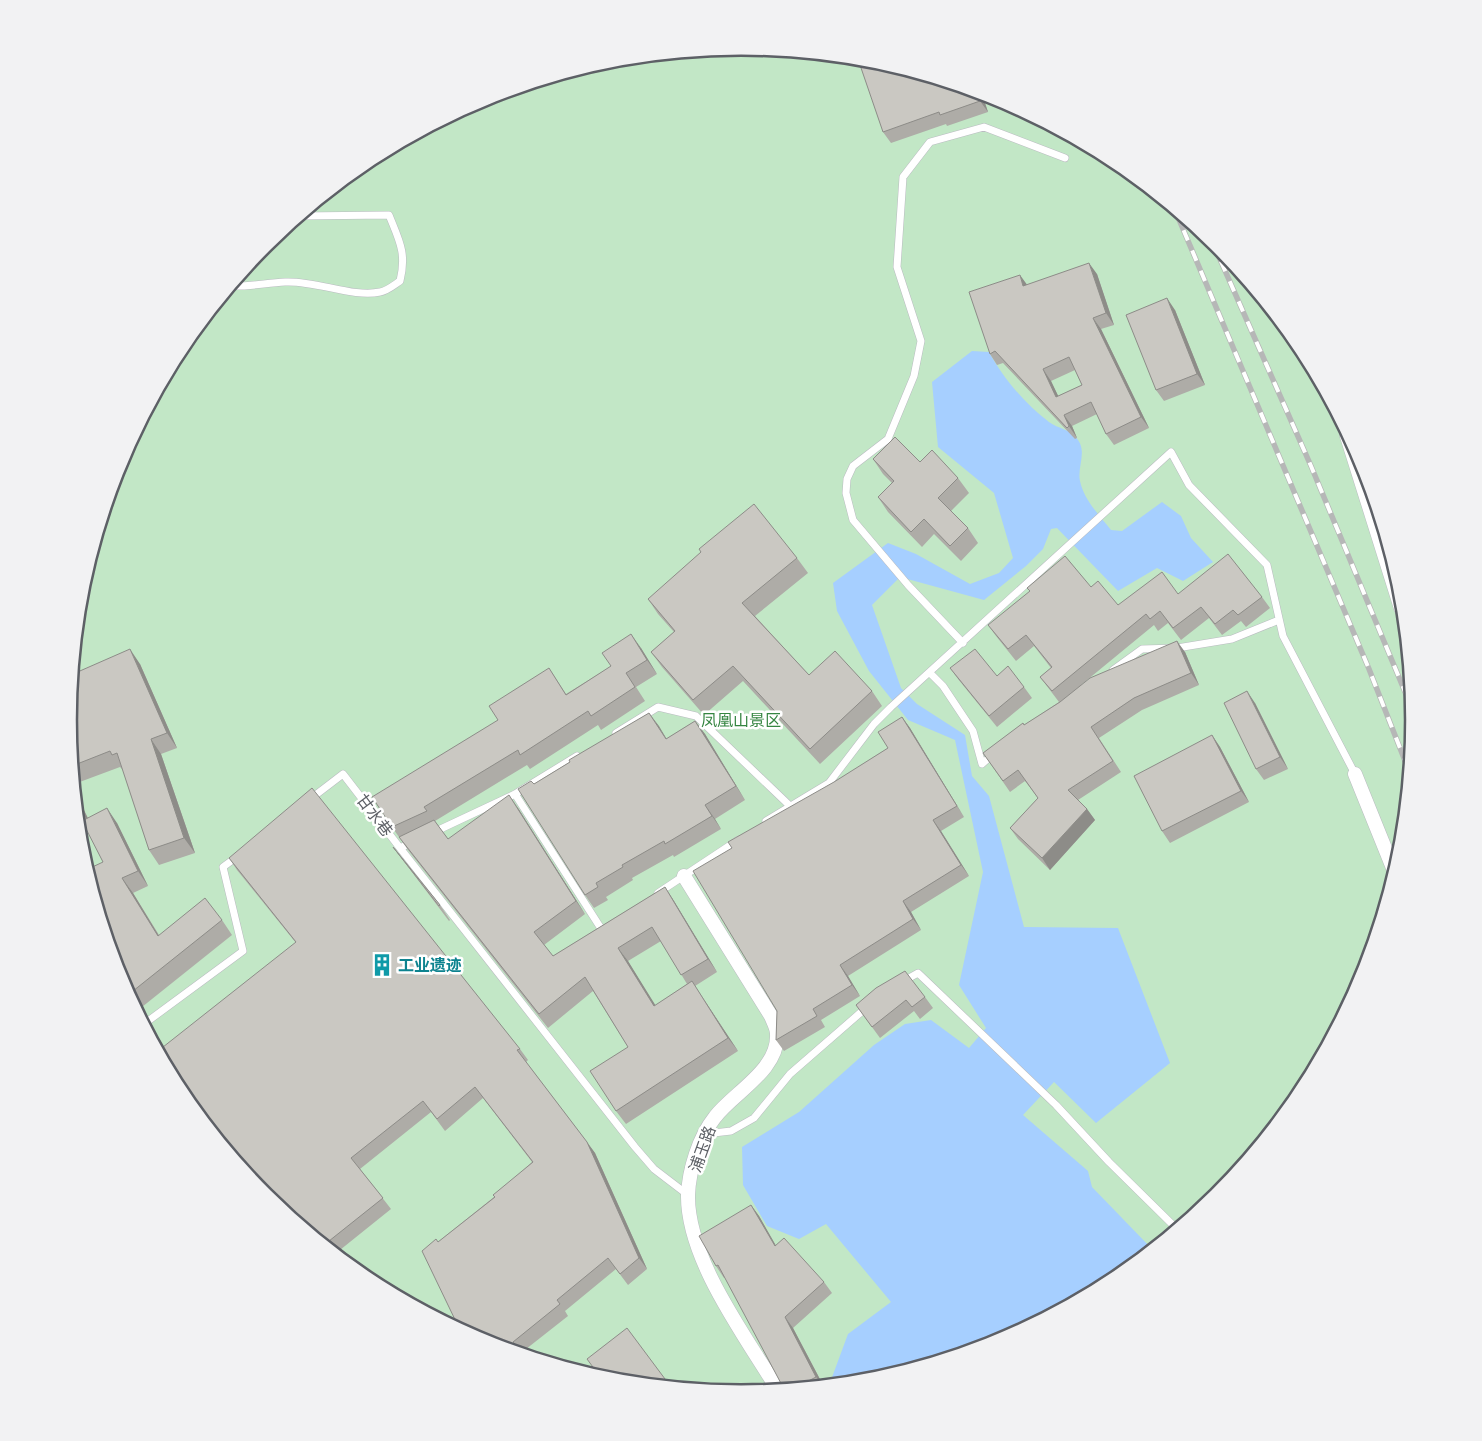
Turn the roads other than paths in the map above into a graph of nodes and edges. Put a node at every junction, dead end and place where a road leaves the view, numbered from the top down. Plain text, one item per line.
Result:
1 (1066, 158) dead end
2 (309, 216) edge
3 (239, 286) edge
4 (1279, 620) junction
5 (963, 643) junction
6 (930, 673) junction
7 (1105, 677) edge
8 (607, 738) edge
9 (1002, 746) edge
10 (582, 753) edge
11 (1355, 774) joint
12 (515, 794) junction
13 (306, 803) edge
14 (789, 805) junction
15 (757, 827) edge
16 (749, 832) edge
17 (427, 836) edge
18 (418, 840) edge
19 (400, 848) junction
20 (246, 850) edge
21 (1390, 862) edge
22 (684, 876) junction
23 (651, 898) edge
24 (610, 925) edge
25 (602, 930) junction
26 (595, 935) edge
27 (894, 987) edge
28 (871, 1004) edge
29 (149, 1021) edge
30 (704, 1134) junction
31 (688, 1195) junction
32 (1173, 1225) edge
33 (774, 1383) edge

1 - 5 lane
2 - 3 lane
4 - 5 lane
4 - 7 lane
4 - 11 lane
5 - 6 lane
6 - 9 lane
6 - 14 lane
8 - 14 lane
10 - 12 lane
11 - 21 street
12 - 17 lane
12 - 25 lane
13 - 19 lane, 甘水巷
14 - 15 lane
16 - 22 lane
18 - 19 lane, 甘水巷
19 - 31 lane
20 - 29 lane
22 - 23 lane
22 - 30 street, 浦玉路
24 - 25 lane
25 - 26 lane
27 - 32 lane
28 - 30 lane
30 - 31 street, 浦玉路
31 - 33 street, 浦玉路

